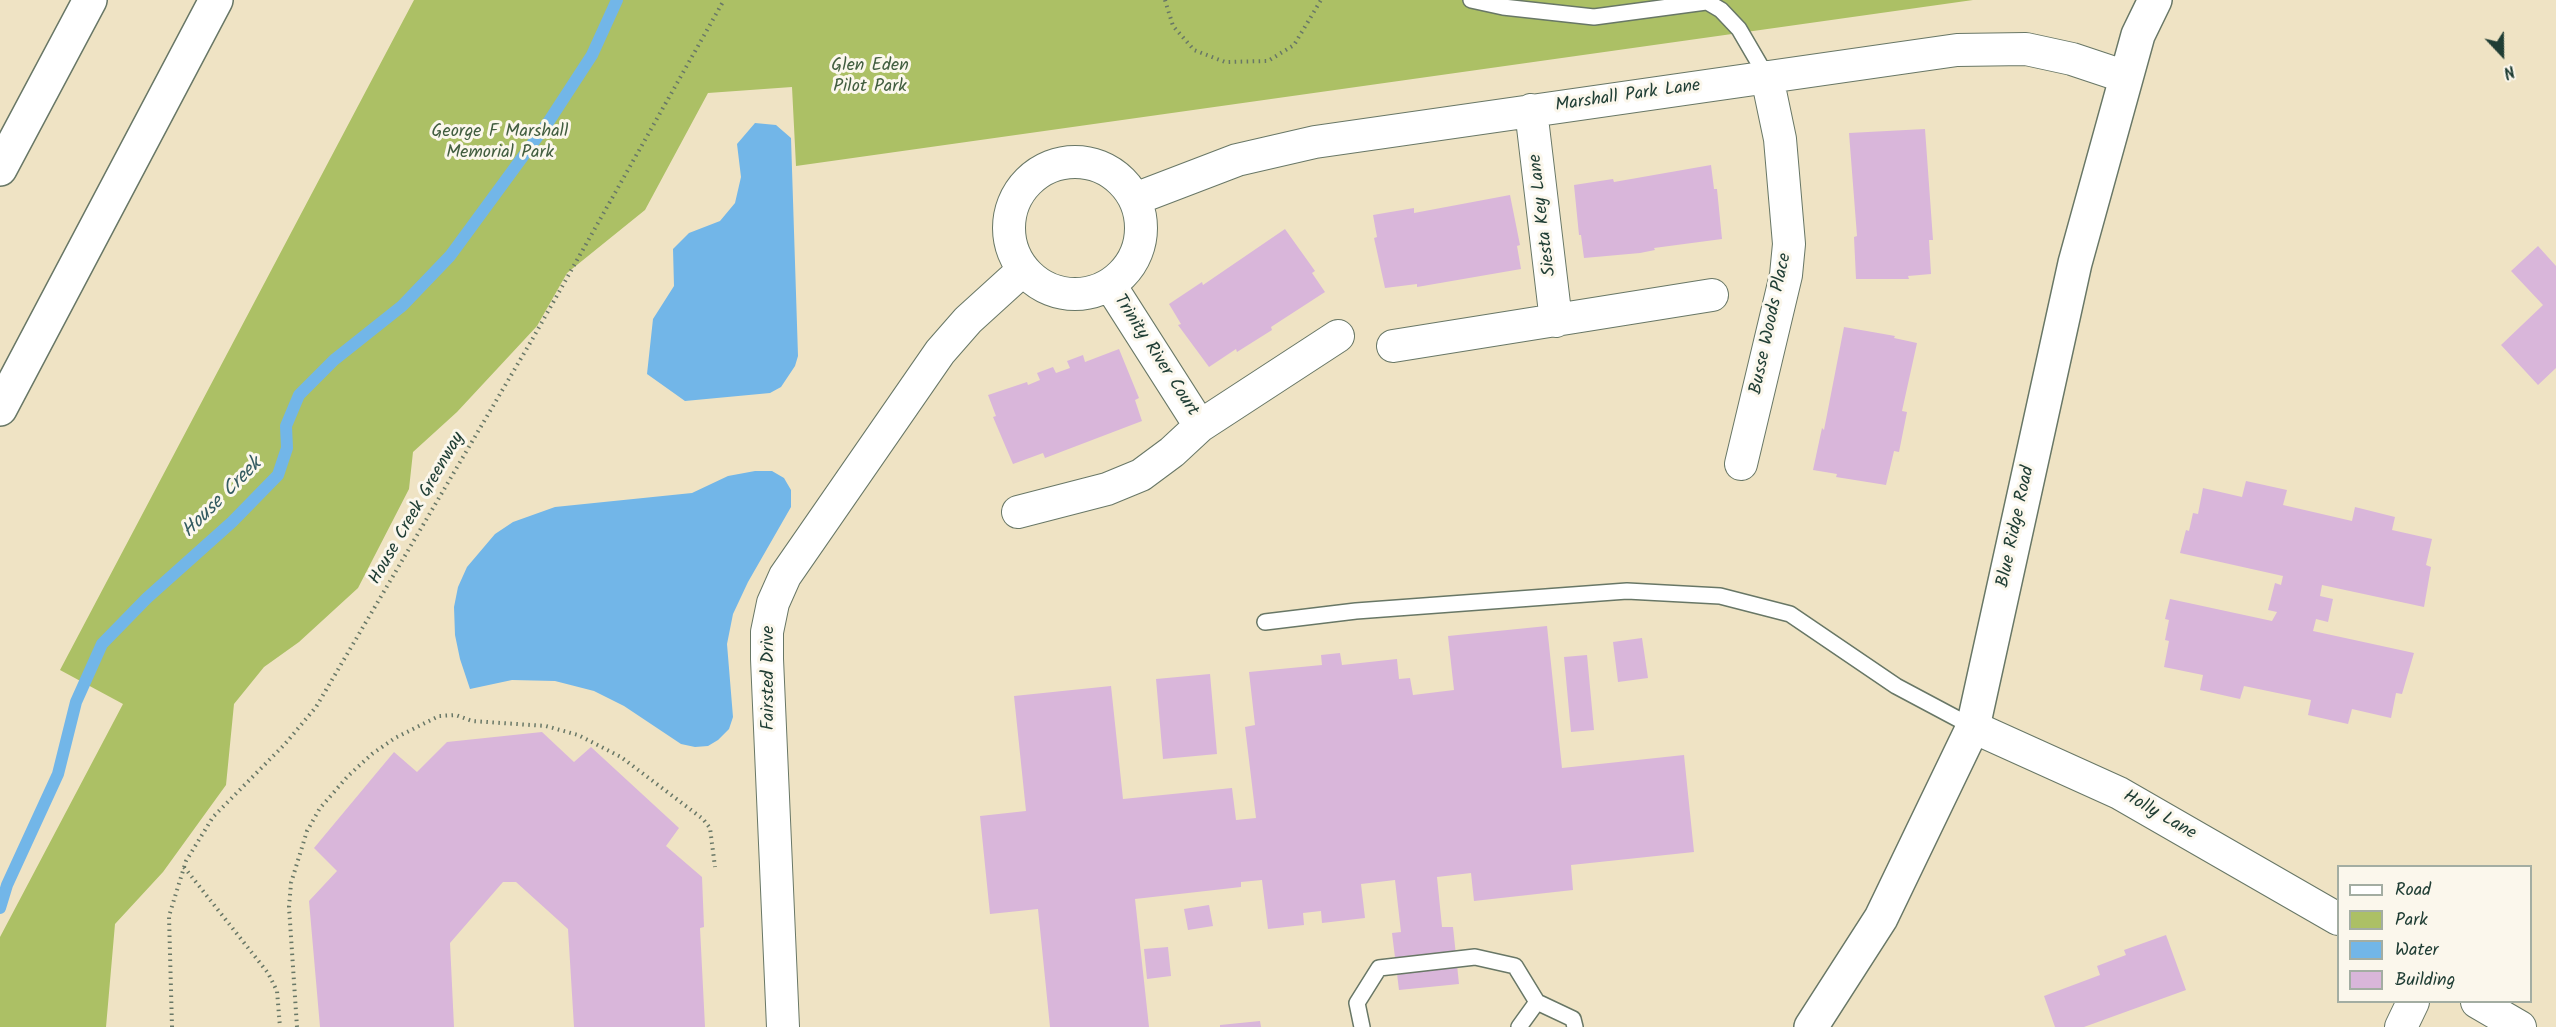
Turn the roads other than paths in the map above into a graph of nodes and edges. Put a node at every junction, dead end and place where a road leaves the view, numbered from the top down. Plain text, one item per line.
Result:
1 (90, 0) edge
2 (216, 0) edge
3 (1471, 0) edge
4 (2155, 0) edge
5 (1705, 1) edge
6 (1767, 77) junction
7 (2126, 78) junction
8 (1532, 110) junction
9 (0, 169) edge
10 (1135, 199) junction
11 (1023, 270) junction
12 (1110, 285) junction
13 (1712, 295) dead end
14 (1556, 321) junction
15 (1338, 336) dead end
16 (1393, 346) dead end
17 (0, 409) edge
18 (1200, 426) junction
19 (1741, 464) dead end
20 (1018, 512) dead end
21 (1265, 622) dead end
22 (1973, 727) junction
23 (2337, 918) edge
24 (1537, 1002) junction
25 (2413, 1003) edge
26 (2479, 1003) edge
27 (783, 1027) edge
28 (1362, 1027) edge
29 (1519, 1027) edge
30 (1575, 1027) edge
31 (1811, 1027) edge
32 (2402, 1027) edge
33 (2520, 1027) edge

1 - 9 main road
2 - 17 main road
3 - 5 lane
4 - 7 main road, Blue Ridge Road
5 - 6 lane
6 - 7 street, Marshall Park Lane
6 - 8 street, Marshall Park Lane
6 - 19 street, Busse Woods Place
7 - 22 main road, Blue Ridge Road
8 - 10 street, Marshall Park Lane
8 - 14 street, Siesta Key Lane
10 - 11 street
10 - 12 street
11 - 12 street
11 - 27 street, Fairsted Drive
12 - 18 street, Trinity River Court
13 - 14 street
14 - 16 street
15 - 18 street, Trinity River Court
18 - 20 street, Trinity River Court
21 - 22 lane
22 - 23 street, Holly Lane
22 - 31 main road, Blue Ridge Road
24 - 28 lane
24 - 29 lane
24 - 30 lane
25 - 32 street
26 - 33 street

